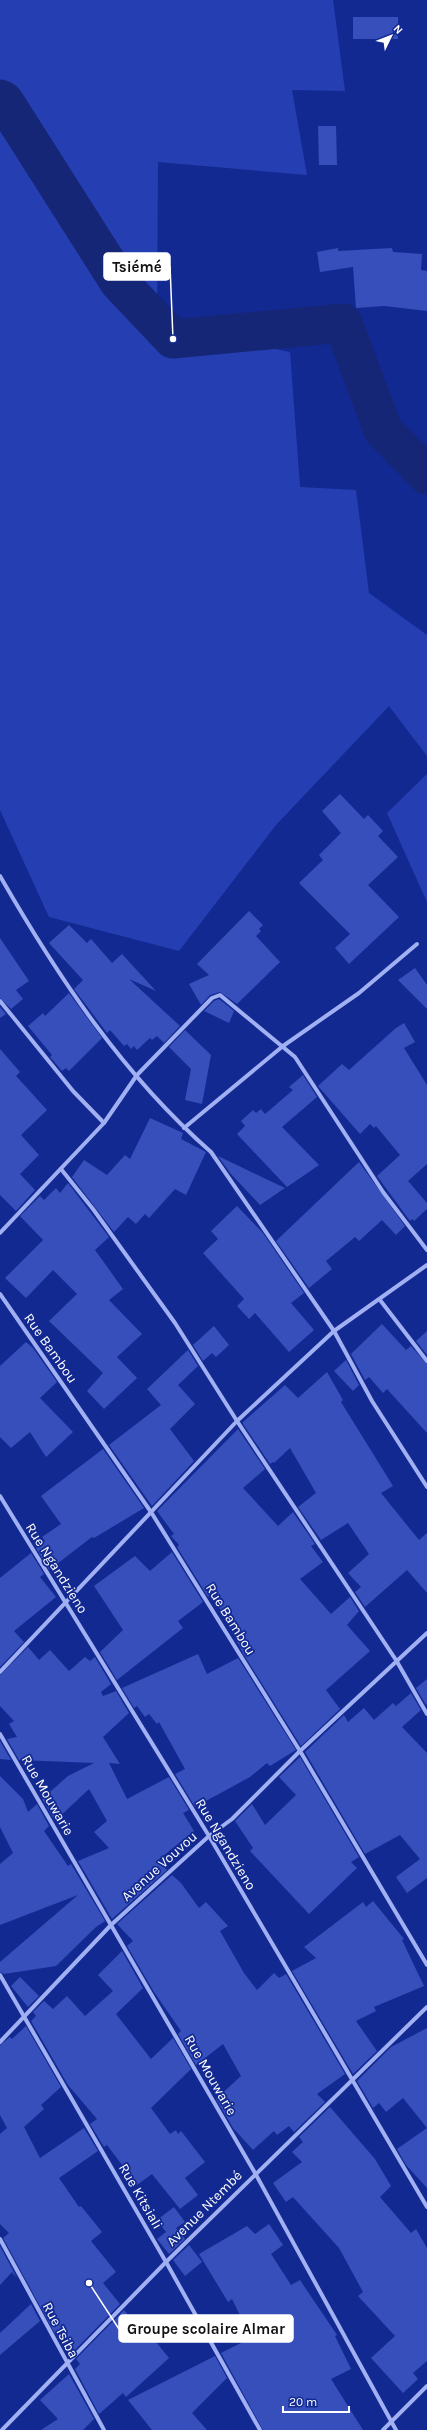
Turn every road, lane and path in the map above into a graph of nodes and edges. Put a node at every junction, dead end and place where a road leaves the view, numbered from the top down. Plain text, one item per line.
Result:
1 (0, 876) edge
2 (417, 944) dead end
3 (0, 1001) edge
4 (283, 1046) junction
5 (137, 1075) junction
6 (104, 1123) junction
7 (184, 1128) junction
8 (60, 1169) junction
9 (1, 1231) edge
10 (427, 1250) edge
11 (427, 1265) edge
12 (0, 1294) edge
13 (380, 1300) junction
14 (334, 1330) junction
15 (427, 1361) edge
16 (237, 1422) junction
17 (427, 1487) edge
18 (0, 1496) edge
19 (151, 1512) junction
20 (66, 1602) junction
21 (427, 1633) edge
22 (396, 1660) junction
23 (0, 1672) edge
24 (427, 1714) edge
25 (0, 1734) edge
26 (300, 1751) junction
27 (209, 1836) junction
28 (111, 1925) junction
29 (427, 1965) edge
30 (0, 1975) edge
31 (427, 2007) edge
32 (25, 2017) junction
33 (0, 2042) edge
34 (352, 2080) junction
35 (255, 2173) junction
36 (427, 2207) edge
37 (0, 2239) edge
38 (166, 2262) junction
39 (66, 2363) junction
40 (427, 2386) edge
41 (391, 2422) junction
42 (2, 2430) edge
43 (104, 2430) edge
44 (260, 2430) edge
45 (383, 2430) edge
46 (396, 2430) edge

1 - 5 street
2 - 4 street
3 - 6 street
4 - 5 street
4 - 7 street
4 - 10 street
5 - 6 street
5 - 7 street
6 - 8 street
7 - 14 street
8 - 9 street
8 - 16 street
11 - 13 street
12 - 19 street, Rue Bambou
13 - 14 street
13 - 15 street
14 - 16 street
14 - 17 street
16 - 19 street
16 - 22 street
18 - 20 street, Rue Ngandzieno
19 - 20 street
19 - 26 street, Rue Bambou
20 - 23 street
20 - 27 street, Rue Ngandzieno
21 - 22 street, Avenue Vouvou
22 - 24 street
22 - 26 street, Avenue Vouvou
25 - 28 street, Rue Mouwarie
26 - 27 street, Avenue Vouvou
26 - 29 street, Rue Bambou
27 - 28 street, Avenue Vouvou
27 - 34 street, Rue Ngandzieno
28 - 32 street, Avenue Vouvou
28 - 35 street, Rue Mouwarie
30 - 32 street, Rue Kitsiali
31 - 34 street, Avenue Ntembé
32 - 33 street, Avenue Vouvou
32 - 38 street, Rue Kitsiali
34 - 35 street, Avenue Ntembé
34 - 36 street, Rue Ngandzieno
35 - 38 street, Avenue Ntembé
35 - 41 street, Rue Mouwarie
37 - 39 street, Rue Tsiba
38 - 39 street, Avenue Ntembé
38 - 44 street, Rue Kitsiali
39 - 42 street, Avenue Ntembé
39 - 43 street, Rue Tsiba
40 - 41 street
41 - 45 street
41 - 46 street, Rue Mouwarie

